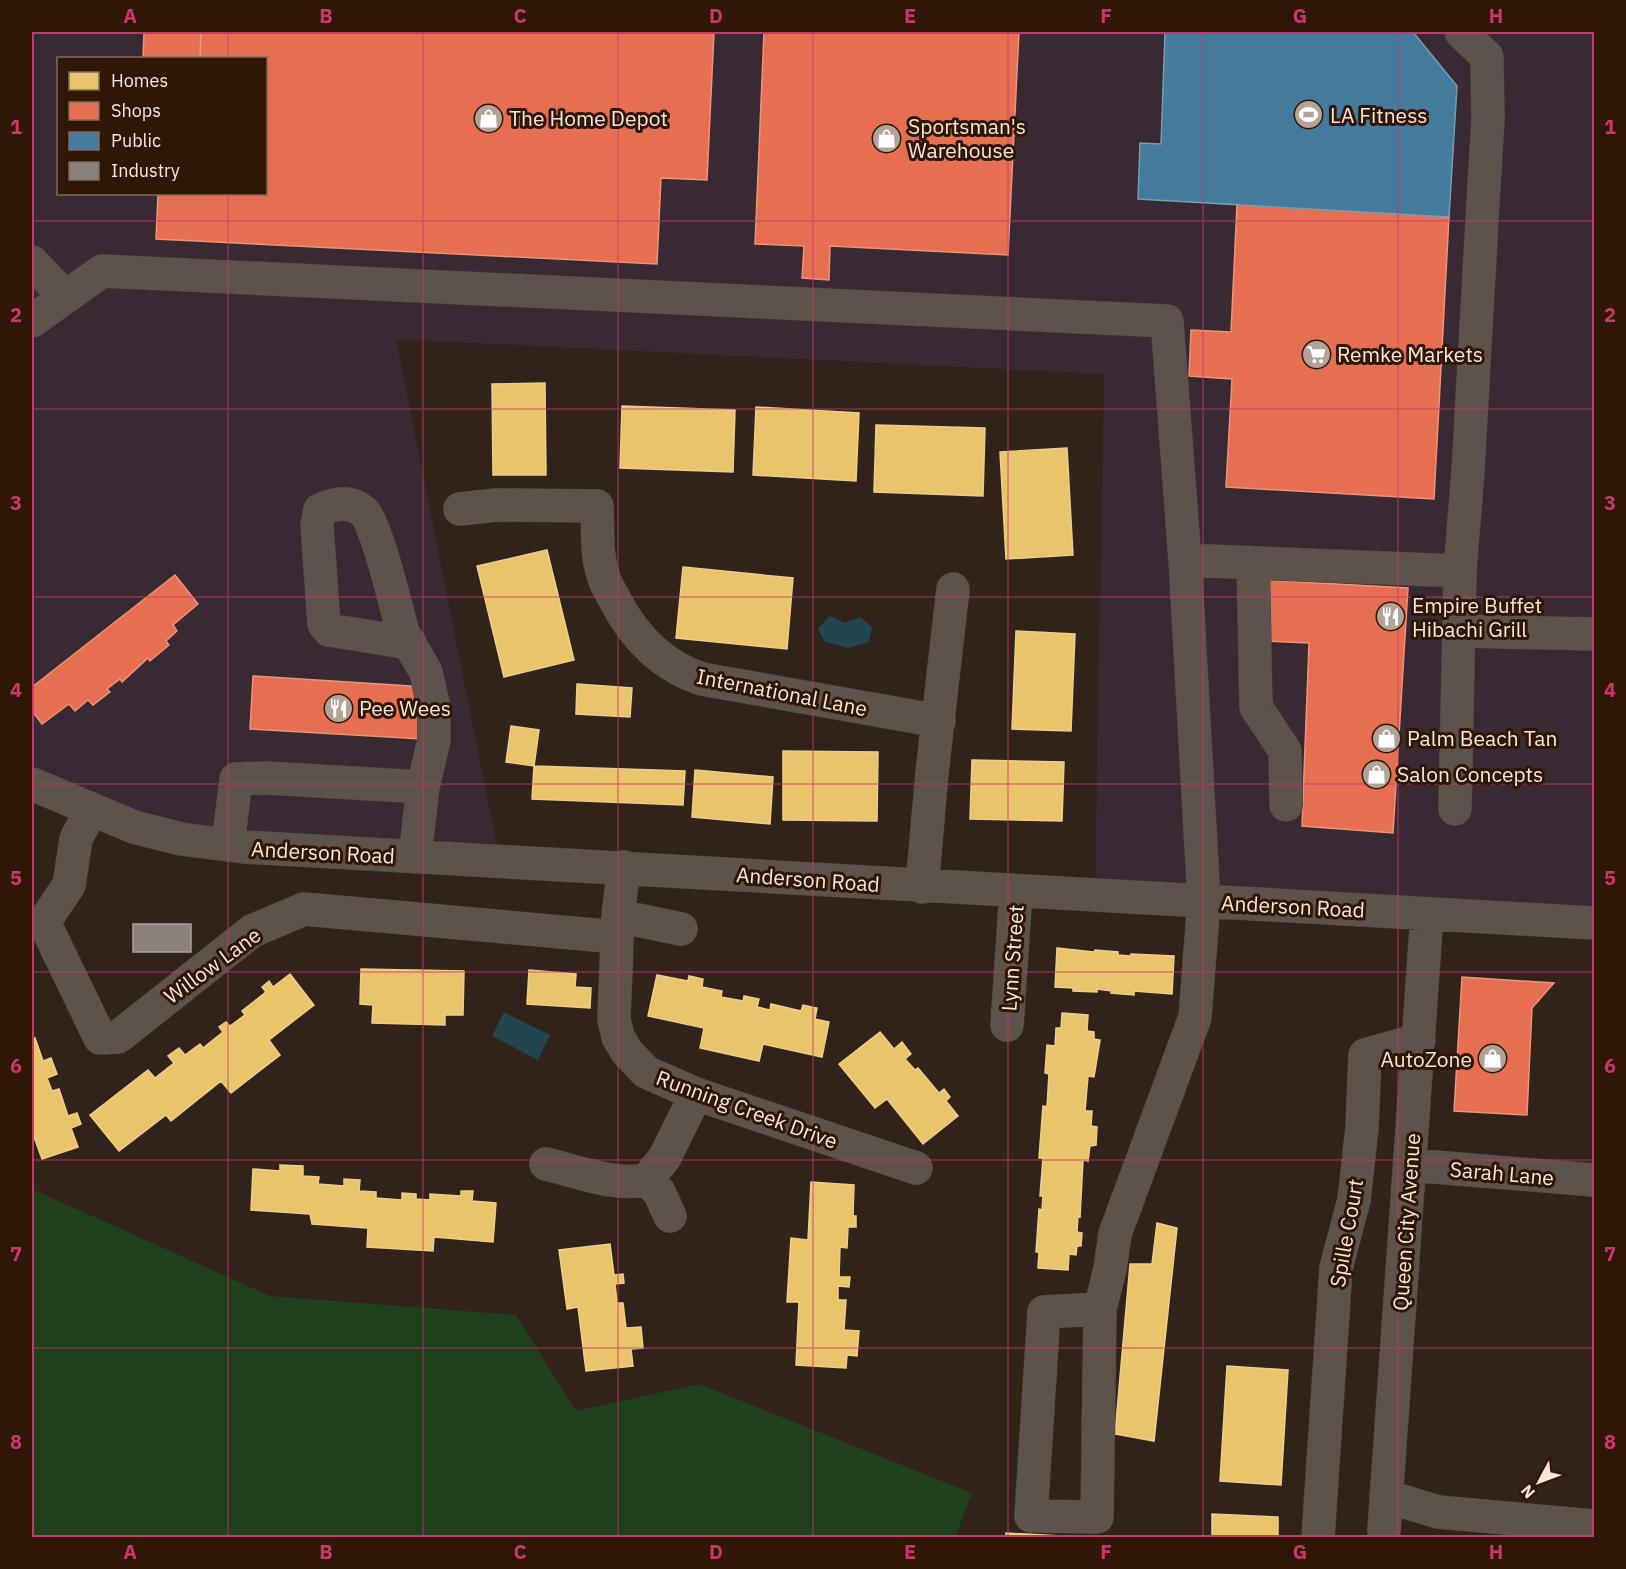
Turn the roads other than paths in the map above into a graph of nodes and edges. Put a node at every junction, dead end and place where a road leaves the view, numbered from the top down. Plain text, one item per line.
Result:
1 (1461, 32) edge
2 (32, 262) edge
3 (65, 297) junction
4 (32, 321) edge
5 (460, 509) dead end
6 (1185, 560) junction
7 (1253, 563) junction
8 (1460, 571) junction
9 (953, 589) dead end
10 (1460, 631) junction
11 (1594, 634) edge
12 (410, 643) dead end
13 (939, 720) junction
14 (32, 784) edge
15 (423, 787) junction
16 (1286, 805) dead end
17 (1455, 809) dead end
18 (91, 810) junction
19 (228, 845) junction
20 (415, 857) junction
21 (624, 867) junction
22 (922, 887) junction
23 (1016, 891) junction
24 (1204, 901) junction
25 (1427, 914) junction
26 (1594, 923) edge
27 (618, 927) junction
28 (681, 929) dead end
29 (1007, 1025) dead end
30 (1419, 1040) junction
31 (696, 1094) junction
32 (546, 1164) dead end
33 (1410, 1166) junction
34 (916, 1168) dead end
35 (647, 1180) junction
36 (1594, 1180) edge
37 (670, 1216) dead end
38 (1100, 1309) junction
39 (1386, 1496) junction
40 (1594, 1526) edge
41 (1384, 1530) dead end
42 (1318, 1538) edge

1 - 8 street
2 - 3 street
3 - 4 street
3 - 6 street
5 - 13 street, International Lane
6 - 7 street
6 - 24 street
7 - 8 street
7 - 16 street
8 - 10 street
9 - 13 street
10 - 11 street
10 - 17 street
12 - 15 street
13 - 22 street
14 - 18 street, Anderson Road
15 - 19 street
15 - 20 street
18 - 19 street, Anderson Road
18 - 27 street, Willow Lane
19 - 20 street, Anderson Road
20 - 21 street, Anderson Road
21 - 22 street, Anderson Road
21 - 27 street, Running Creek Drive
22 - 23 street, Anderson Road
23 - 24 street, Anderson Road
23 - 29 street, Lynn Street
24 - 25 street, Anderson Road
24 - 38 street
25 - 26 street, Anderson Road
25 - 30 street, Queen City Avenue
27 - 28 street
27 - 31 street, Running Creek Drive
30 - 33 street, Queen City Avenue
30 - 42 street, Spille Court
31 - 34 street, Running Creek Drive
31 - 35 street
32 - 35 street
33 - 36 street, Sarah Lane
33 - 39 street, Queen City Avenue
35 - 37 street
38 - 38 street
39 - 40 street
39 - 41 street, Queen City Avenue

